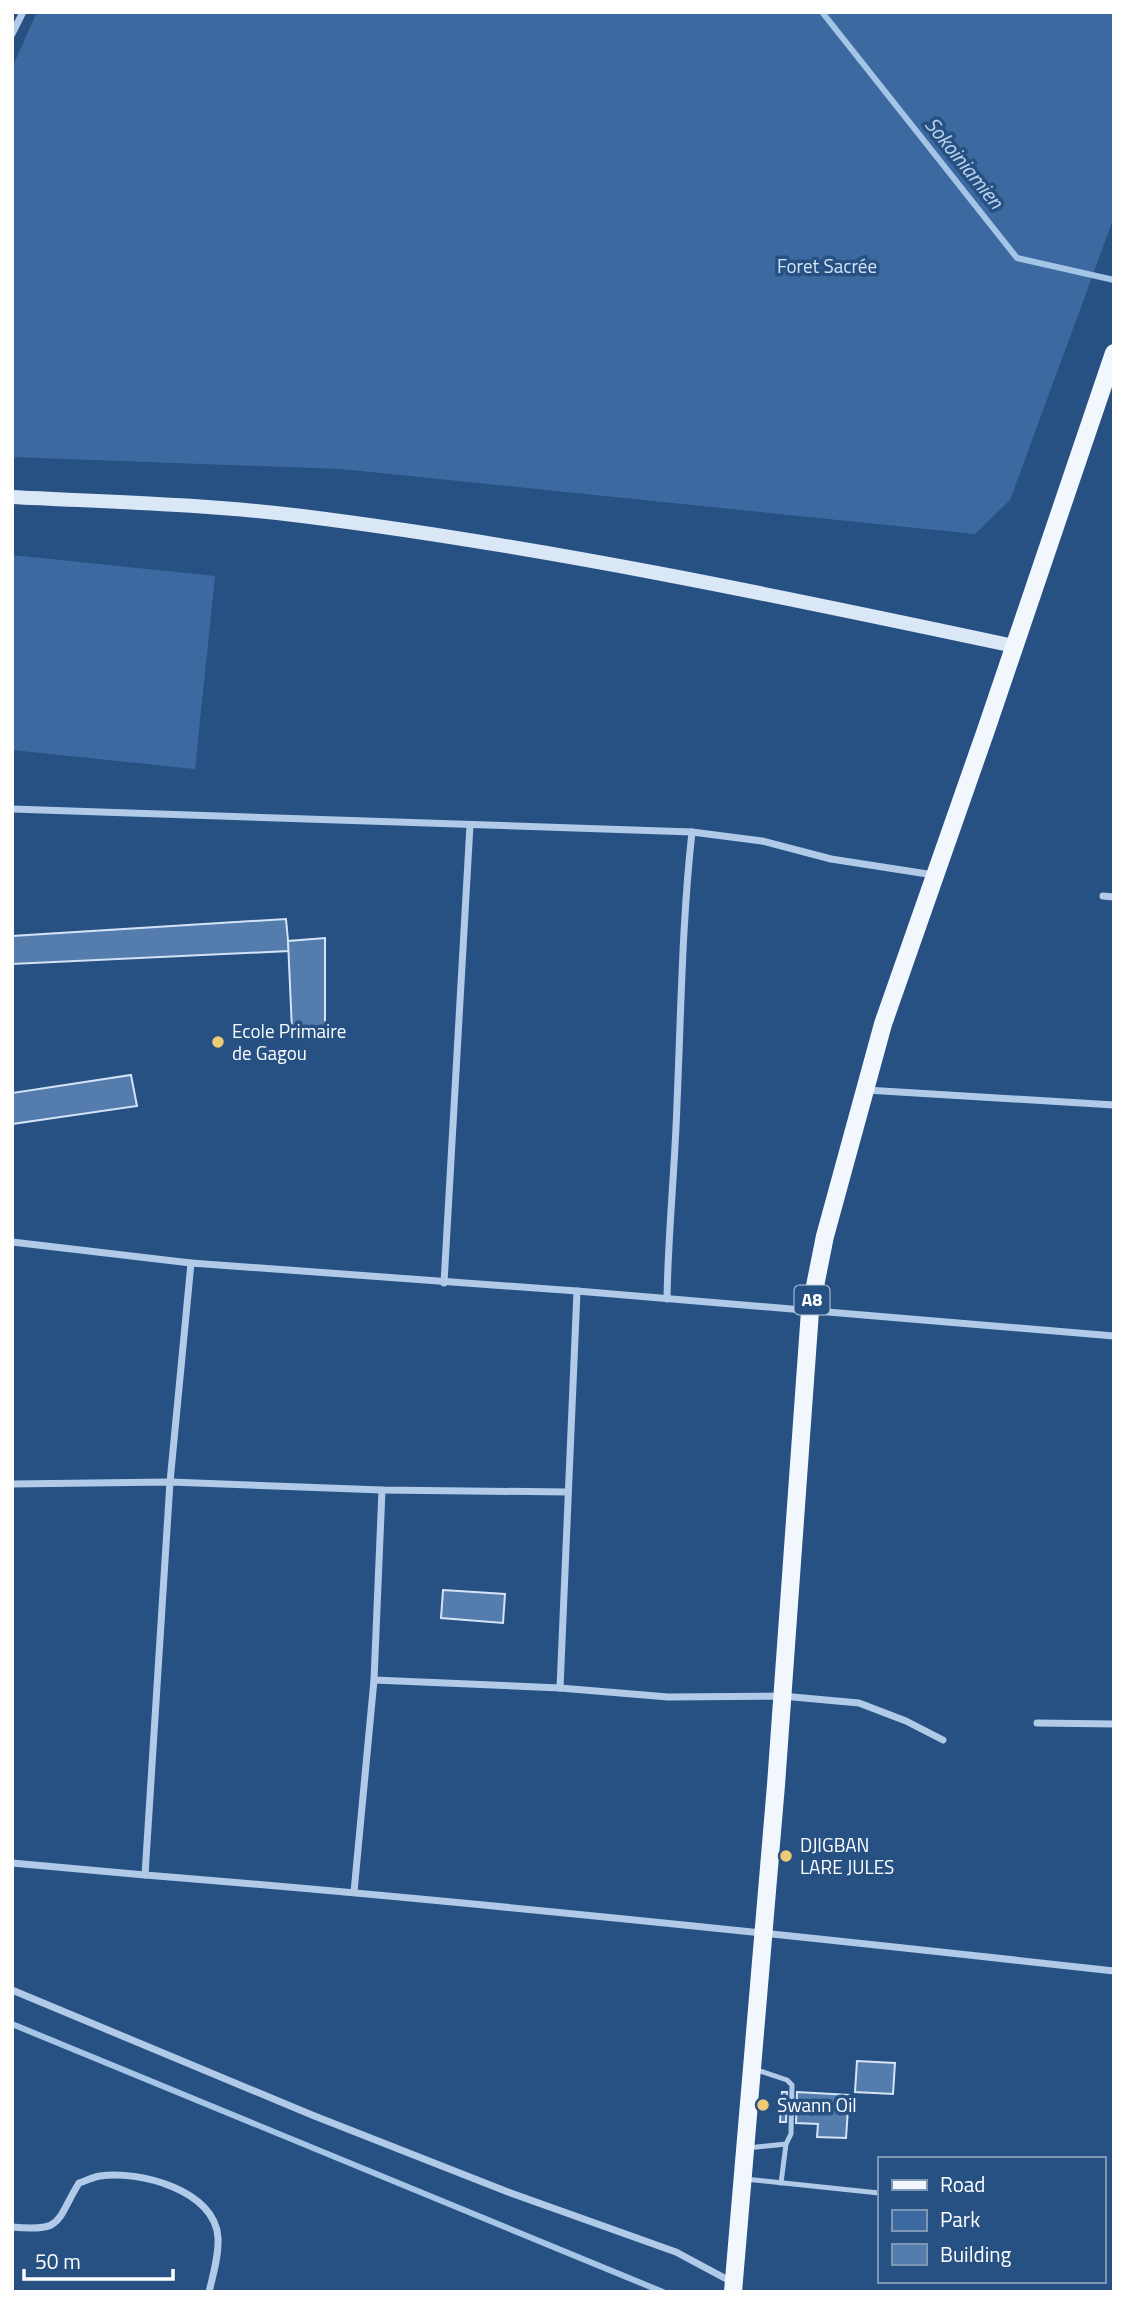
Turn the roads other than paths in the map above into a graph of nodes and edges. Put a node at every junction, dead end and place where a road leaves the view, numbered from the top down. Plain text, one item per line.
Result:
1 (23, 12) edge
2 (12, 34) edge
3 (1114, 353) edge
4 (12, 497) edge
5 (1014, 646) junction
6 (12, 809) edge
7 (470, 825) junction
8 (692, 832) junction
9 (935, 875) junction
10 (1103, 896) dead end
11 (1114, 897) edge
12 (865, 1090) junction
13 (1114, 1105) edge
14 (12, 1242) edge
15 (191, 1264) junction
16 (444, 1283) junction
17 (577, 1291) junction
18 (667, 1299) junction
19 (810, 1311) junction
20 (1114, 1336) edge
21 (170, 1482) junction
22 (12, 1484) edge
23 (382, 1490) junction
24 (567, 1492) junction
25 (374, 1680) junction
26 (560, 1688) junction
27 (782, 1696) junction
28 (1037, 1723) dead end
29 (1114, 1724) edge
30 (943, 1740) dead end
31 (12, 1863) edge
32 (145, 1875) junction
33 (354, 1892) junction
34 (763, 1931) junction
35 (1114, 1971) edge
36 (12, 1990) edge
37 (751, 2068) junction
38 (786, 2144) junction
39 (744, 2148) junction
40 (741, 2178) junction
41 (781, 2183) junction
42 (878, 2193) edge
43 (12, 2227) edge
44 (733, 2287) edge
45 (209, 2292) edge

1 - 2 street
3 - 5 main road, A8
4 - 5 street
5 - 9 main road, A8
6 - 7 street
7 - 8 street
7 - 16 street
8 - 9 street
8 - 18 street
9 - 12 main road, A8
10 - 11 street
12 - 13 street
12 - 19 main road, A8
14 - 15 street
15 - 16 street
15 - 21 street
16 - 17 street
17 - 18 street
17 - 24 street
18 - 19 street
19 - 20 street
19 - 27 main road, A8
21 - 22 street
21 - 23 street
21 - 32 street
23 - 24 street
23 - 25 street
24 - 26 street
25 - 26 street
25 - 33 street
26 - 27 street
27 - 30 street
27 - 34 main road, A8
28 - 29 street
31 - 32 street
32 - 33 street
33 - 34 street
34 - 35 street
34 - 37 main road, A8
36 - 44 street
37 - 38 lane
37 - 39 main road, A8
38 - 39 lane
38 - 41 lane
39 - 40 main road, A8
40 - 41 lane
40 - 44 main road, A8
41 - 42 lane
43 - 45 street

